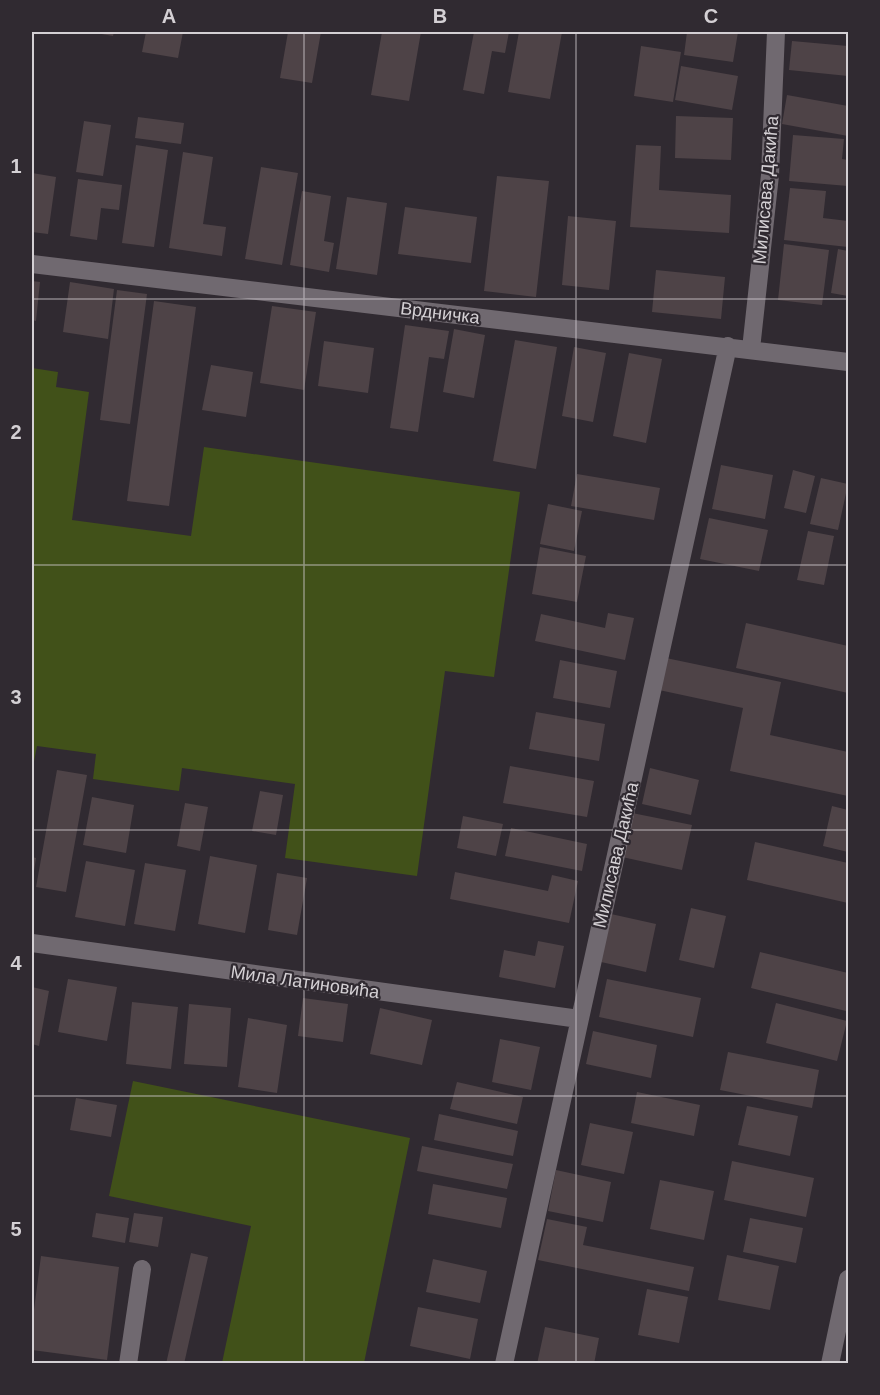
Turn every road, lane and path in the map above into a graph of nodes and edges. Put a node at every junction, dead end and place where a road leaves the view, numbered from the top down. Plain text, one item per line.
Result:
1 (776, 32) edge
2 (32, 264) edge
3 (728, 346) junction
4 (751, 349) junction
5 (849, 362) edge
6 (32, 943) edge
7 (579, 1019) junction
8 (142, 1269) dead end
9 (849, 1280) edge
10 (128, 1364) edge
11 (504, 1364) edge
12 (830, 1364) edge

1 - 4 street, Милисава Дакића
2 - 3 street, Врдничка
3 - 4 street, Врдничка
3 - 7 street, Милисава Дакића
4 - 5 street, Врдничка
6 - 7 street, Мила Латиновића
7 - 11 street, Милисава Дакића
8 - 10 street
9 - 12 street

